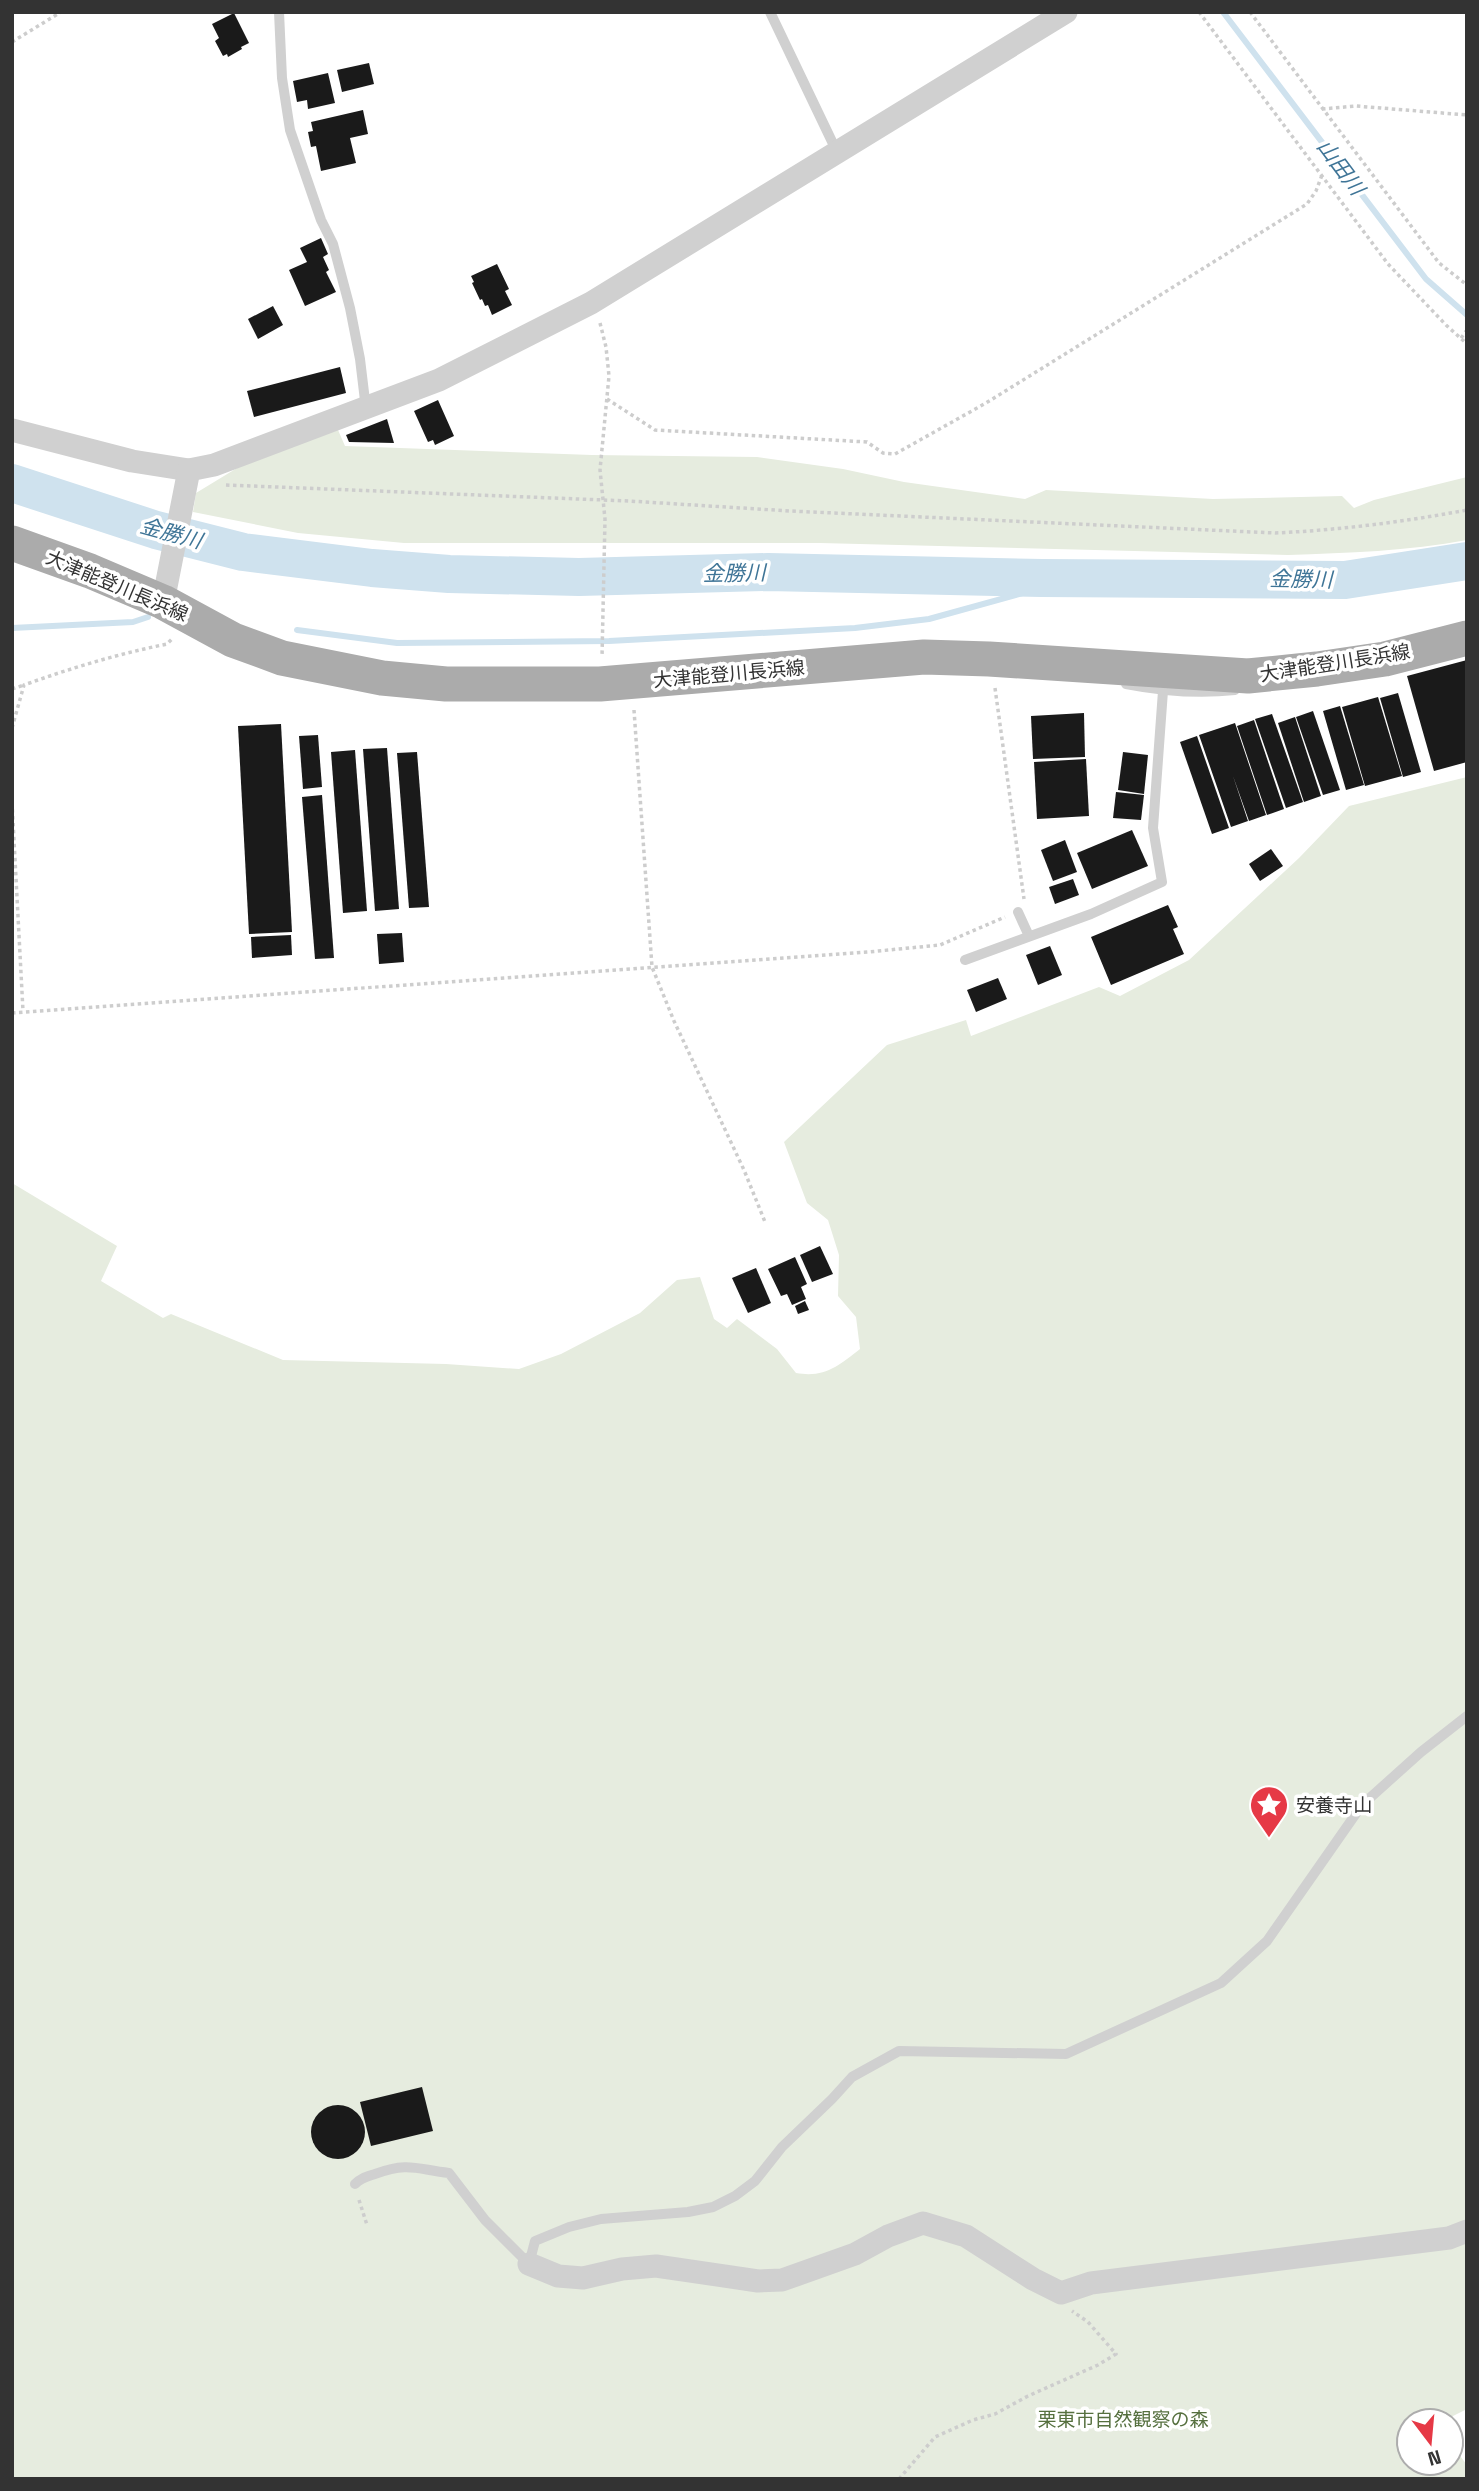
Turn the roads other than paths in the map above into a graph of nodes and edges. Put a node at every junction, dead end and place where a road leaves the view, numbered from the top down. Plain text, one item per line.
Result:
1 (279, 12) edge
2 (770, 12) edge
3 (1066, 12) edge
4 (837, 152) junction
5 (366, 409) junction
6 (12, 430) edge
7 (186, 481) junction
8 (12, 543) edge
9 (174, 603) junction
10 (1467, 638) edge
11 (1106, 666) junction
12 (1286, 673) junction
13 (1163, 691) junction
14 (1018, 912) road end
15 (1029, 936) junction
16 (965, 960) dead end
17 (1467, 1716) edge
18 (355, 2184) road end
19 (1467, 2231) edge
20 (529, 2263) junction

1 - 5 lane
2 - 4 lane
3 - 4 street
4 - 5 street
5 - 7 street
6 - 7 street
7 - 9 street
8 - 9 main road, 大津能登川長浜線
9 - 11 main road, 大津能登川長浜線
10 - 12 main road, 大津能登川長浜線
11 - 12 main road, 大津能登川長浜線
11 - 13 lane
12 - 13 lane
13 - 15 lane
14 - 15 lane
15 - 16 lane
17 - 20 lane
18 - 20 lane
19 - 20 street

